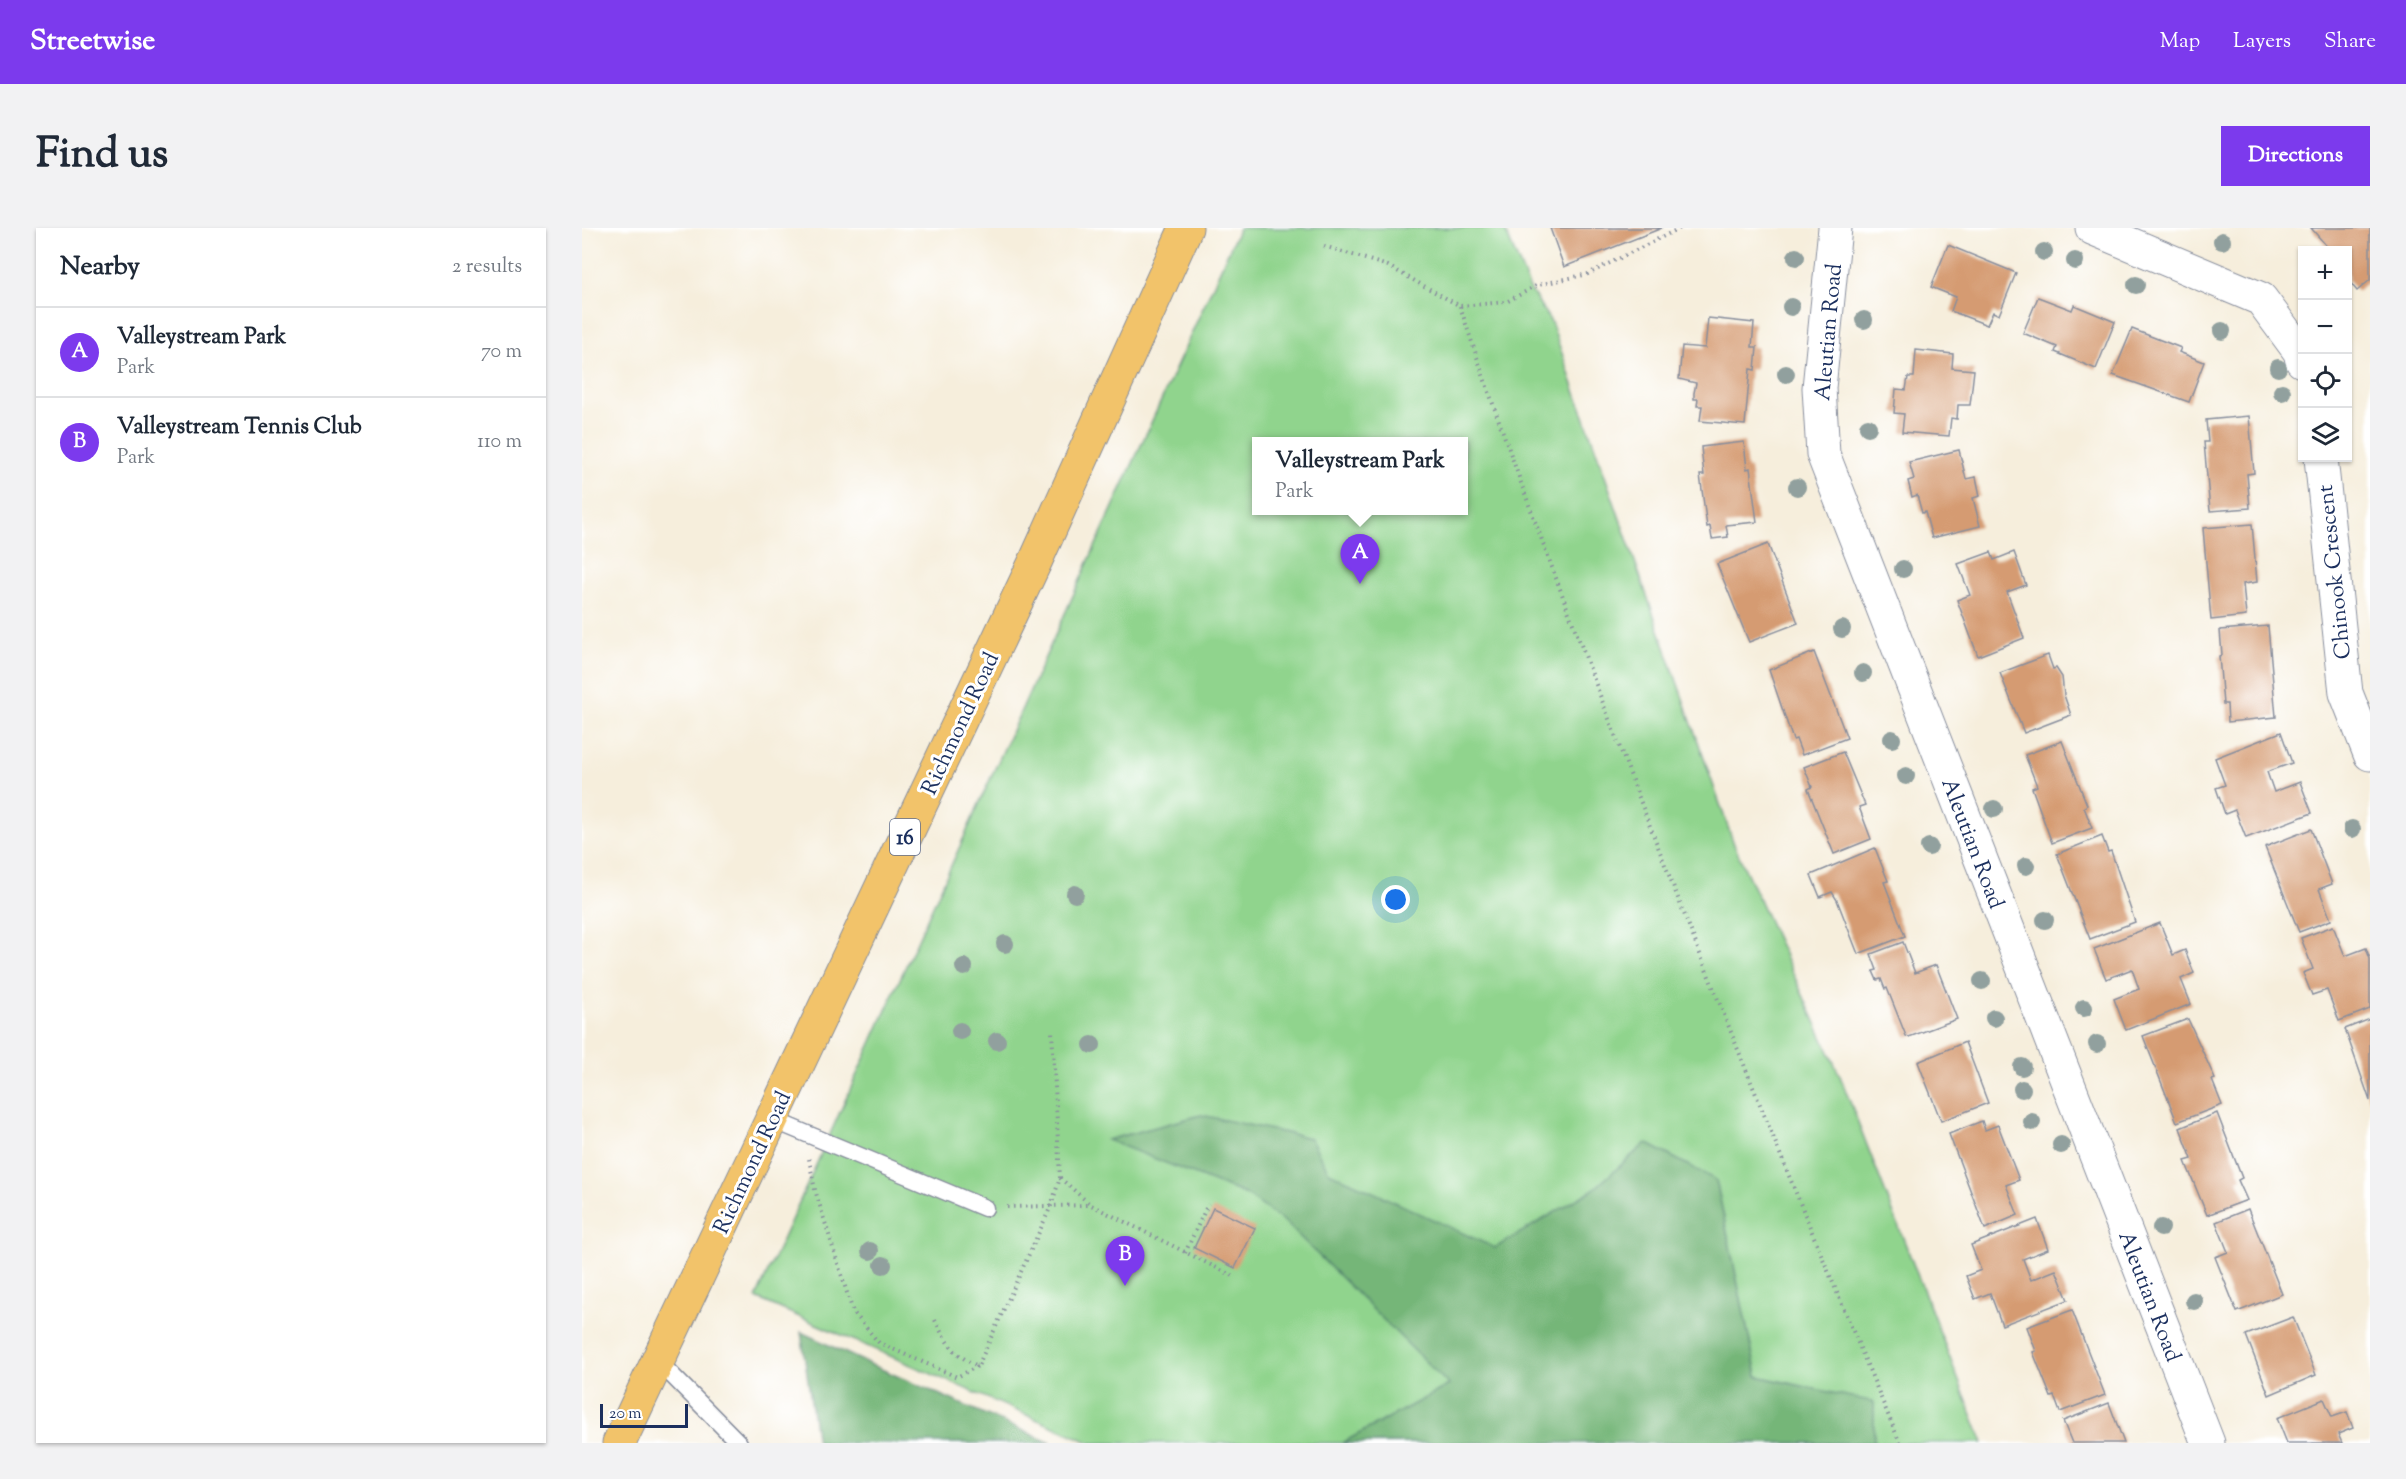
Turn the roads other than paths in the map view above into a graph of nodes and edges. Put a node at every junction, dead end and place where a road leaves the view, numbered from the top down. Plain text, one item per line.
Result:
1 (1186, 228) edge
2 (1835, 228) edge
3 (2092, 228) edge
4 (2300, 354) edge
5 (2321, 462) edge
6 (2370, 754) edge
7 (771, 1119) junction
8 (985, 1208) road end
9 (657, 1360) junction
10 (619, 1443) edge
11 (739, 1443) edge
12 (2208, 1443) edge

1 - 7 main road, Richmond Road / 16
2 - 12 street, Aleutian Road
3 - 4 street
5 - 6 street, Chinook Crescent
7 - 8 lane
7 - 9 main road, Richmond Road / 16
9 - 10 main road, Richmond Road / 16
9 - 11 lane

